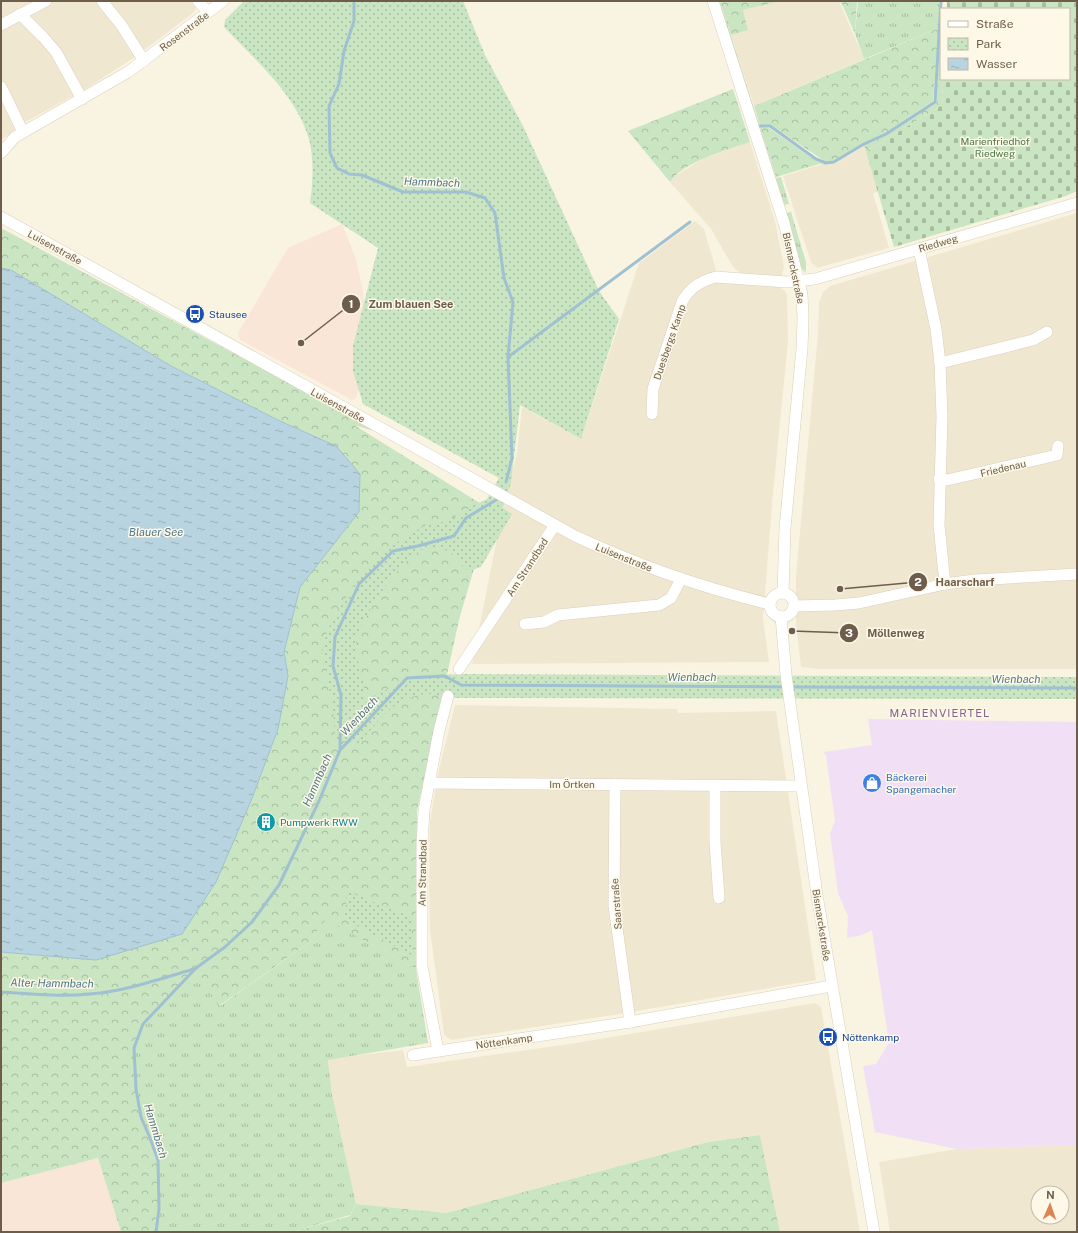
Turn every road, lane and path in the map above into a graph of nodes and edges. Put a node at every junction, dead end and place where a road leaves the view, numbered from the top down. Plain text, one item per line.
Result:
1 (46, 1) edge
2 (102, 1) edge
3 (198, 1) edge
4 (223, 1) edge
5 (713, 1) edge
6 (208, 12) junction
7 (20, 14) junction
8 (1, 25) edge
9 (144, 61) junction
10 (1, 87) edge
11 (82, 99) junction
12 (23, 132) junction
13 (1, 153) edge
14 (1077, 203) edge
15 (1, 217) edge
16 (919, 249) junction
17 (799, 282) junction
18 (1047, 332) dead end
19 (940, 363) junction
20 (652, 414) dead end
21 (1058, 446) dead end
22 (939, 479) junction
23 (555, 525) junction
24 (1077, 574) edge
25 (681, 579) junction
26 (945, 584) junction
27 (782, 593) junction
28 (770, 604) junction
29 (794, 606) junction
30 (781, 617) junction
31 (525, 624) dead end
32 (459, 669) dead end
33 (448, 696) dead end
34 (429, 783) junction
35 (615, 784) junction
36 (714, 786) junction
37 (801, 786) junction
38 (719, 898) dead end
39 (831, 986) junction
40 (630, 1022) junction
41 (438, 1051) junction
42 (413, 1055) dead end
43 (874, 1232) edge

1 - 7 street
2 - 9 street
3 - 6 street
4 - 6 street, Rosenstraße
5 - 17 street, Bismarckstraße
6 - 9 street, Rosenstraße
7 - 8 street
7 - 11 street
9 - 11 street, Rosenstraße
10 - 12 street
11 - 12 street, Rosenstraße
12 - 13 street, Rosenstraße
14 - 16 street, Riedweg
15 - 23 street, Luisenstraße
16 - 17 street, Riedweg
16 - 19 street
17 - 20 street, Duesbergs Kamp
17 - 27 street, Bismarckstraße
18 - 19 street
19 - 22 street
21 - 22 street, Friedenau
22 - 26 street
23 - 25 street, Luisenstraße
23 - 32 street, Am Strandbad
24 - 26 street
25 - 28 street, Luisenstraße
25 - 31 street
26 - 29 street
27 - 28 street
27 - 29 street
28 - 30 street
29 - 30 street
30 - 37 street, Bismarckstraße
33 - 34 street, Am Strandbad
34 - 35 street, Im Örtken
34 - 41 street, Am Strandbad
35 - 36 street, Im Örtken
35 - 40 street, Saarstraße
36 - 37 street, Im Örtken
36 - 38 street
37 - 39 street, Bismarckstraße
39 - 40 street, Nöttenkamp
39 - 43 street, Bismarckstraße
40 - 41 street, Nöttenkamp
41 - 42 street, Nöttenkamp

